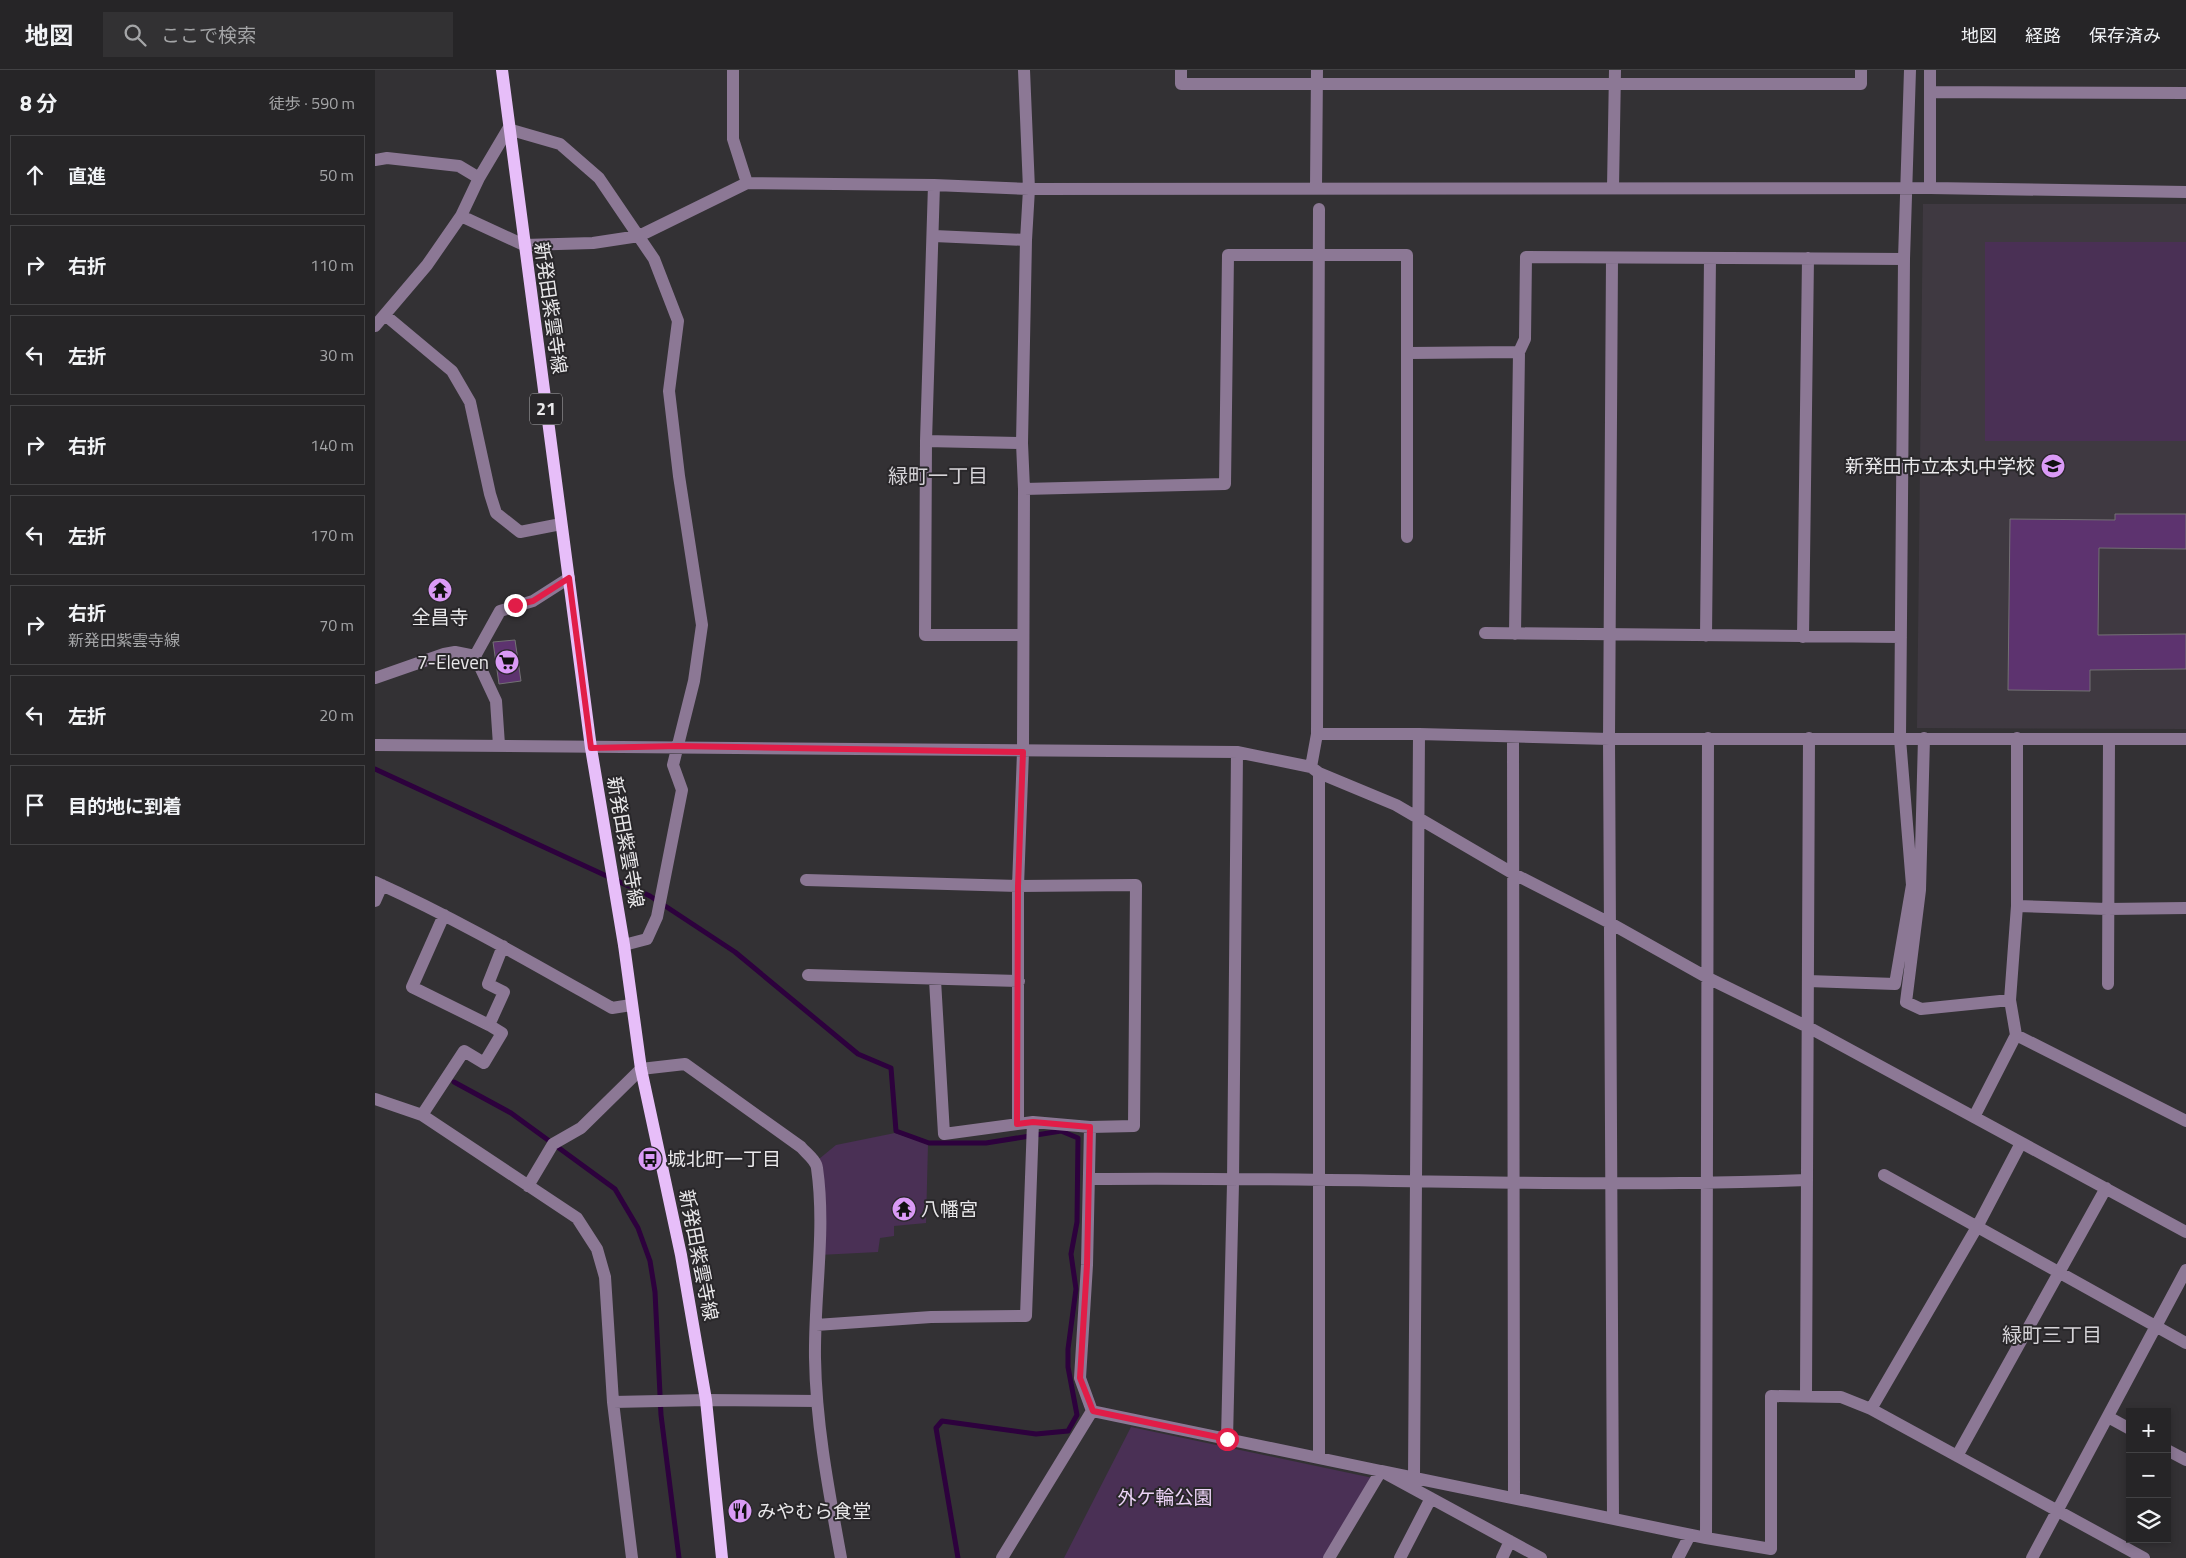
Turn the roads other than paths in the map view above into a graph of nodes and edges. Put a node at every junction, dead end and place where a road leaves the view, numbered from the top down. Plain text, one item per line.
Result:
1 (502, 70) edge
2 (733, 70) edge
3 (1024, 70) edge
4 (1181, 70) edge
5 (1317, 70) edge
6 (1615, 70) edge
7 (1861, 70) edge
8 (1911, 70) edge
9 (1930, 70) edge
10 (1317, 85) junction
11 (1613, 85) junction
12 (1930, 92) junction
13 (2186, 93) edge
14 (508, 129) junction
15 (375, 160) edge
16 (479, 178) junction
17 (747, 182) junction
18 (934, 184) junction
19 (1317, 187) junction
20 (1613, 188) junction
21 (1931, 188) junction
22 (1029, 189) junction
23 (1905, 189) junction
24 (2186, 192) edge
25 (1319, 209) dead end
26 (461, 216) junction
27 (639, 236) junction
28 (934, 236) junction
29 (1026, 240) junction
30 (524, 245) junction
31 (1320, 256) junction
32 (1612, 258) junction
33 (1710, 258) junction
34 (1808, 258) junction
35 (1904, 259) junction
36 (385, 315) junction
37 (375, 326) edge
38 (1519, 352) junction
39 (1409, 353) junction
40 (926, 441) junction
41 (1022, 443) junction
42 (1024, 489) junction
43 (561, 524) junction
44 (1407, 537) dead end
45 (569, 578) junction
46 (1485, 632) dead end
47 (1515, 634) junction
48 (1023, 635) junction
49 (1611, 635) junction
50 (1706, 636) junction
51 (1803, 636) junction
52 (1901, 637) junction
53 (475, 656) junction
54 (375, 678) edge
55 (1317, 734) junction
56 (1419, 734) junction
57 (1513, 737) junction
58 (1708, 738) junction
59 (1809, 738) junction
60 (1923, 738) junction
61 (2017, 738) junction
62 (1609, 739) junction
63 (1901, 739) junction
64 (2186, 739) edge
65 (2109, 740) junction
66 (375, 745) edge
67 (499, 745) junction
68 (678, 746) junction
69 (591, 748) junction
70 (1023, 752) junction
71 (1237, 752) junction
72 (1315, 770) junction
73 (1418, 819) junction
74 (1514, 874) junction
75 (806, 880) dead end
76 (379, 884) edge
77 (1018, 886) junction
78 (375, 901) edge
79 (2017, 906) junction
80 (2186, 908) edge
81 (2107, 909) junction
82 (444, 915) junction
83 (1610, 923) junction
84 (624, 945) junction
85 (503, 946) junction
86 (808, 975) dead end
87 (1708, 978) junction
88 (935, 980) junction
89 (1019, 981) junction
90 (1808, 981) junction
91 (2108, 984) dead end
92 (2010, 1000) junction
93 (631, 1005) junction
94 (489, 1025) junction
95 (1808, 1026) junction
96 (2016, 1035) junction
97 (641, 1068) junction
98 (375, 1099) edge
99 (422, 1115) junction
100 (1974, 1117) junction
101 (2186, 1121) edge
102 (1033, 1122) junction
103 (1017, 1124) junction
104 (1090, 1127) junction
105 (2021, 1143) junction
106 (1884, 1175) dead end
107 (1233, 1177) junction
108 (1090, 1179) junction
109 (1319, 1179) junction
110 (1416, 1180) junction
111 (1807, 1180) junction
112 (1514, 1181) junction
113 (1611, 1182) junction
114 (1707, 1184) junction
115 (528, 1186) junction
116 (2106, 1188) junction
117 (1977, 1227) junction
118 (2186, 1232) edge
119 (2186, 1270) edge
120 (2058, 1272) junction
121 (815, 1325) junction
122 (2156, 1326) junction
123 (2186, 1343) edge
124 (1806, 1395) junction
125 (706, 1400) junction
126 (817, 1401) junction
127 (613, 1402) junction
128 (1871, 1409) junction
129 (1093, 1411) junction
130 (2108, 1417) junction
131 (2126, 1427) edge
132 (1227, 1439) junction
133 (2171, 1452) edge
134 (1957, 1456) junction
135 (1319, 1458) junction
136 (2186, 1460) edge
137 (1381, 1470) junction
138 (1414, 1477) junction
139 (1431, 1498) junction
140 (1514, 1498) junction
141 (2058, 1511) junction
142 (1613, 1518) junction
143 (1690, 1535) junction
144 (1706, 1538) junction
145 (1510, 1541) junction
146 (632, 1558) edge
147 (722, 1558) edge
148 (841, 1558) edge
149 (1002, 1558) edge
150 (1329, 1558) edge
151 (1400, 1558) edge
152 (1502, 1558) edge
153 (1541, 1558) edge
154 (1678, 1558) edge
155 (2032, 1558) edge
156 (2144, 1558) edge

1 - 14 main road, 新発田紫雲寺線 / 21
2 - 17 street
3 - 22 street
4 - 10 street
5 - 10 street
6 - 11 street
7 - 11 street
8 - 23 street
9 - 12 street
10 - 11 street
10 - 19 street
11 - 20 street
12 - 13 street
12 - 21 street
14 - 16 street
14 - 27 street
14 - 30 main road, 新発田紫雲寺線 / 21
15 - 16 street
16 - 26 street
17 - 18 street
17 - 27 street
18 - 22 street
18 - 28 street
19 - 20 street
19 - 22 street
20 - 23 street
21 - 23 street
21 - 24 street
22 - 29 street
23 - 35 street
25 - 31 street
26 - 30 street
26 - 36 street
27 - 30 street
27 - 68 street
28 - 29 street
28 - 40 street
29 - 41 street
30 - 43 main road, 新発田紫雲寺線 / 21
31 - 39 street
31 - 42 street
31 - 55 street
32 - 33 street
32 - 38 street
32 - 49 street
33 - 34 street
33 - 50 street
34 - 35 street
34 - 51 street
35 - 52 street
36 - 37 street
36 - 43 street
38 - 39 street
38 - 47 street
39 - 44 street
40 - 41 street
40 - 48 street
41 - 42 street
42 - 48 street
43 - 45 main road, 新発田紫雲寺線 / 21
45 - 53 street
45 - 69 main road, 新発田紫雲寺線 / 21
46 - 47 street
47 - 49 street
48 - 70 street
49 - 50 street
49 - 62 street
50 - 51 street
51 - 52 street
52 - 63 street
53 - 54 street
53 - 67 street
55 - 56 street
55 - 72 street
56 - 57 street
56 - 73 street
57 - 62 street
57 - 74 street
58 - 59 street
58 - 62 street
58 - 87 street
59 - 63 street
59 - 90 street
60 - 61 street
60 - 63 street
60 - 92 street
61 - 65 street
61 - 79 street
62 - 83 street
63 - 90 street
64 - 65 street
65 - 81 street
66 - 67 street
67 - 69 street
68 - 69 street
68 - 70 street
68 - 84 street
69 - 84 main road, 新発田紫雲寺線 / 21
70 - 71 street
70 - 77 street
71 - 72 street
71 - 107 street
72 - 73 street
72 - 109 street
73 - 74 street
73 - 110 street
74 - 83 street
74 - 112 street
75 - 77 street
76 - 78 street
76 - 82 street
77 - 89 street
77 - 104 street
79 - 81 street
79 - 92 street
80 - 81 street
81 - 91 street
82 - 85 street
82 - 94 street
83 - 87 street
83 - 113 street
84 - 93 main road, 新発田紫雲寺線 / 21
85 - 93 street
85 - 94 street
86 - 88 street
87 - 95 street
87 - 114 street
88 - 89 street
88 - 103 street
89 - 103 street
90 - 95 street
92 - 96 street
93 - 97 main road, 新発田紫雲寺線 / 21
94 - 99 street
95 - 100 street
95 - 111 street
96 - 100 street
96 - 101 street
97 - 115 street
97 - 121 street
97 - 125 main road, 新発田紫雲寺線 / 21
98 - 99 street
99 - 115 street
100 - 105 street
102 - 103 street
102 - 104 street
102 - 121 street
104 - 108 street
105 - 116 street
105 - 117 street
106 - 117 street
107 - 108 street
107 - 109 street
107 - 132 street
108 - 129 street
109 - 110 street
109 - 135 street
110 - 112 street
110 - 138 street
111 - 114 street
111 - 124 street
112 - 113 street
112 - 140 street
113 - 114 street
113 - 142 street
114 - 144 street
115 - 127 street
116 - 118 street
116 - 120 street
117 - 120 street
117 - 128 street
119 - 122 street
120 - 122 street
120 - 134 street
121 - 126 street
122 - 123 street
122 - 130 street
124 - 128 street
124 - 144 street
125 - 126 street
125 - 127 street
125 - 147 main road, 新発田紫雲寺線 / 21
126 - 148 street
127 - 146 street
128 - 134 street
129 - 132 street
129 - 149 street
130 - 131 street
130 - 141 street
132 - 135 street
133 - 136 street
134 - 141 street
135 - 137 street
137 - 138 street
137 - 139 street
137 - 150 street
138 - 140 street
139 - 145 street
139 - 151 street
140 - 142 street
141 - 155 street
141 - 156 street
142 - 143 street
143 - 144 street
143 - 154 street
145 - 152 street
145 - 153 street

